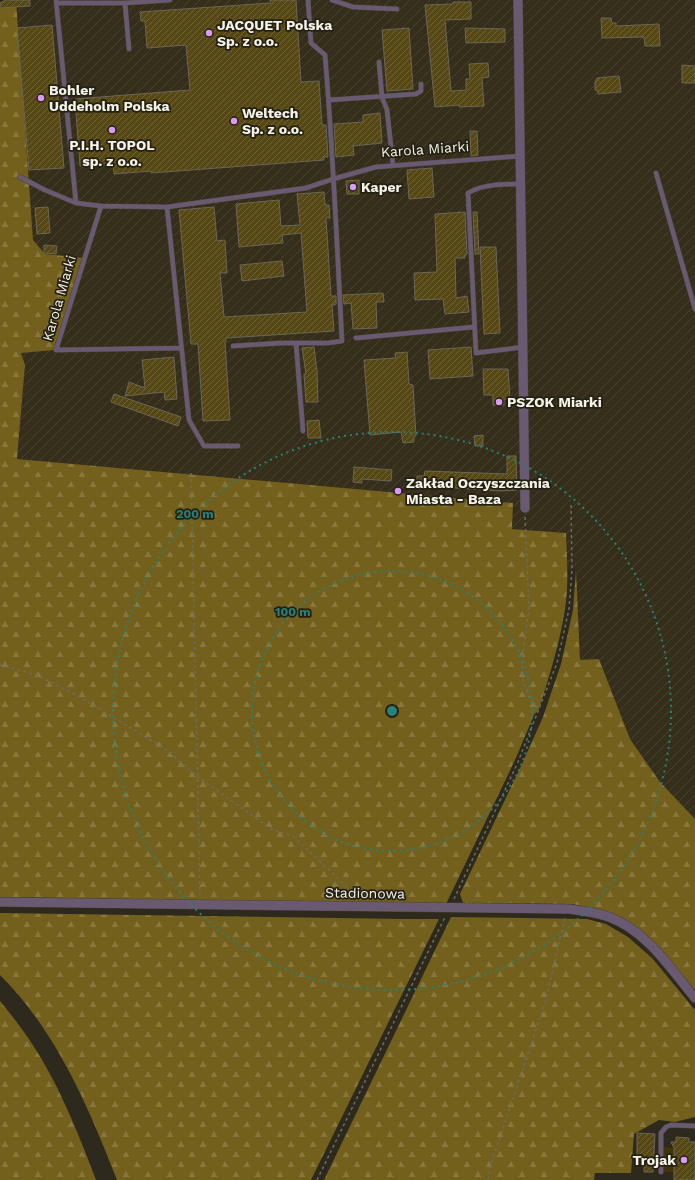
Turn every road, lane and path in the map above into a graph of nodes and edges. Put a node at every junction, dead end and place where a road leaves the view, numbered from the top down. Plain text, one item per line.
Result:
1 (170, 0) edge
2 (308, 0) edge
3 (332, 0) edge
4 (518, 0) edge
5 (57, 2) edge
6 (125, 3) junction
7 (397, 9) dead end
8 (129, 48) dead end
9 (379, 62) dead end
10 (421, 84) dead end
11 (382, 97) junction
12 (329, 100) junction
13 (521, 156) junction
14 (393, 166) junction
15 (656, 173) dead end
16 (20, 177) dead end
17 (333, 179) junction
18 (521, 184) junction
19 (76, 202) junction
20 (101, 206) junction
21 (167, 207) junction
22 (695, 309) edge
23 (474, 327) junction
24 (356, 338) dead end
25 (296, 342) junction
26 (233, 346) dead end
27 (523, 347) junction
28 (181, 348) junction
29 (303, 431) dead end
30 (238, 446) dead end
31 (191, 473) dead end
32 (571, 502) dead end
33 (525, 508) joint
34 (0, 665) edge
35 (539, 709) junction
36 (198, 776) junction
37 (0, 902) edge
38 (201, 905) junction
39 (354, 907) junction
40 (450, 908) junction
41 (565, 916) dead end
42 (695, 998) edge
43 (695, 1126) edge
44 (661, 1172) dead end
45 (317, 1180) edge
46 (488, 1180) edge

1 - 6 lane
2 - 12 lane
3 - 7 lane
4 - 13 street
5 - 6 lane
5 - 19 lane
6 - 8 lane
9 - 11 lane
10 - 11 lane
11 - 12 lane
11 - 14 lane
12 - 17 lane
13 - 14 lane, Karola Miarki
13 - 18 street
14 - 17 lane, Karola Miarki
15 - 22 lane
16 - 19 lane, Karola Miarki
17 - 21 lane, Karola Miarki
17 - 25 lane
18 - 23 lane
18 - 27 street
19 - 20 lane, Karola Miarki
20 - 21 lane, Karola Miarki
20 - 28 lane, Karola Miarki
21 - 28 lane
23 - 24 lane
23 - 27 lane
25 - 26 lane
25 - 29 lane
27 - 33 street
28 - 30 lane
31 - 36 path
32 - 35 path
33 - 35 path
34 - 36 path
35 - 40 path
36 - 38 path
36 - 39 path
37 - 38 street, Stadionowa
38 - 39 street, Stadionowa
39 - 40 street, Stadionowa
40 - 42 street, Stadionowa
40 - 45 path
41 - 46 path
43 - 44 lane

